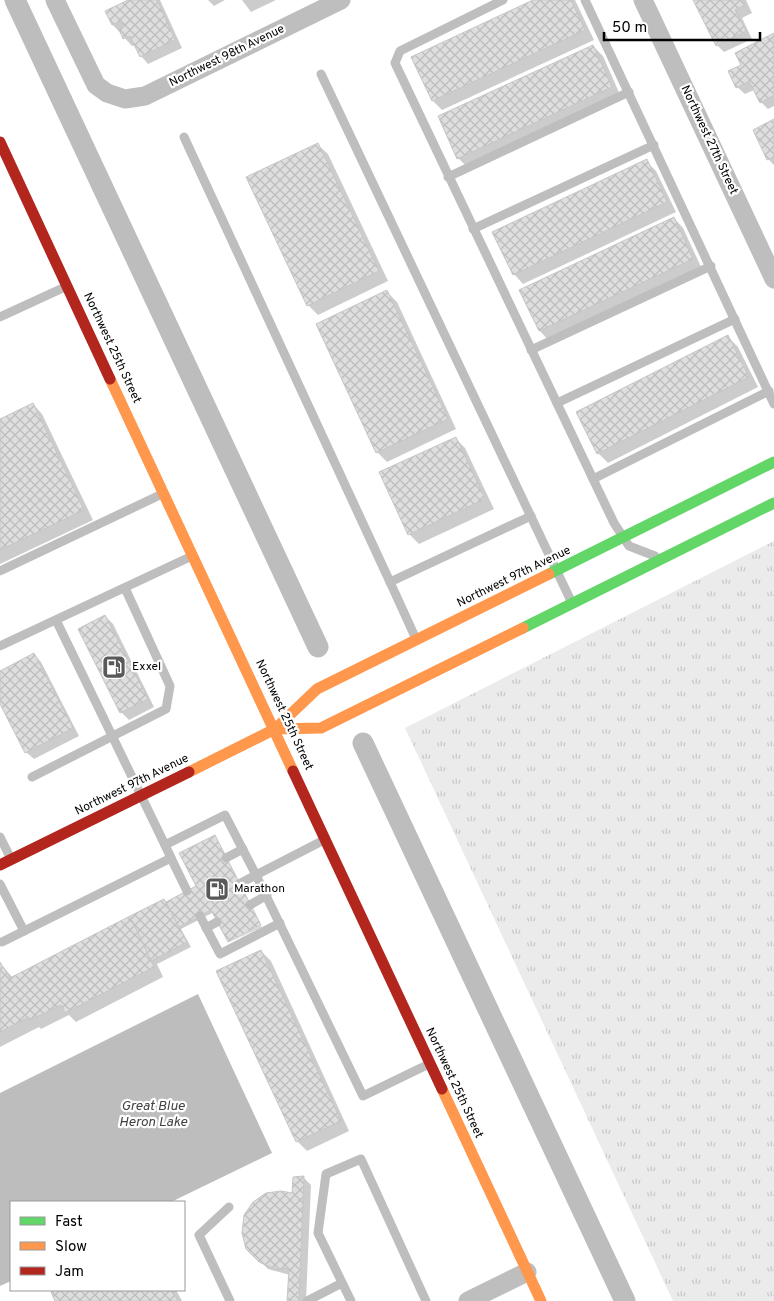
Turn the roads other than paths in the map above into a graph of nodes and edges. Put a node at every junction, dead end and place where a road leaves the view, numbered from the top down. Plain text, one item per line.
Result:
1 (55, 0) edge
2 (503, 0) edge
3 (585, 0) edge
4 (643, 0) edge
5 (338, 1) edge
6 (322, 74) dead end
7 (629, 92) junction
8 (184, 137) dead end
9 (0, 142) edge
10 (654, 145) junction
11 (448, 177) junction
12 (473, 229) junction
13 (711, 266) junction
14 (774, 279) edge
15 (67, 286) junction
16 (0, 317) edge
17 (735, 319) junction
18 (531, 350) junction
19 (769, 392) junction
20 (557, 403) junction
21 (774, 404) edge
22 (774, 462) edge
23 (593, 479) junction
24 (165, 493) junction
25 (774, 503) edge
26 (531, 516) junction
27 (622, 538) junction
28 (194, 555) junction
29 (662, 559) junction
30 (557, 570) junction
31 (0, 571) edge
32 (390, 582) junction
33 (125, 588) junction
34 (573, 603) junction
35 (56, 620) junction
36 (416, 640) junction
37 (0, 646) edge
38 (276, 729) junction
39 (113, 738) junction
40 (32, 777) dead end
41 (141, 795) junction
42 (0, 837) edge
43 (326, 839) junction
44 (165, 845) junction
45 (243, 849) junction
46 (171, 858) junction
47 (226, 858) dead end
48 (11, 860) junction
49 (0, 865) edge
50 (256, 875) junction
51 (0, 884) edge
52 (239, 884) dead end
53 (187, 891) dead end
54 (267, 896) junction
55 (250, 905) dead end
56 (200, 916) dead end
57 (217, 922) dead end
58 (280, 923) junction
59 (206, 928) junction
60 (24, 931) junction
61 (2, 942) dead end
62 (429, 1064) junction
63 (229, 1207) dead end
64 (527, 1272) junction
65 (342, 1283) junction
66 (230, 1301) edge
67 (307, 1301) edge
68 (351, 1301) edge
69 (426, 1301) edge
70 (468, 1301) edge
71 (541, 1301) edge

1 - 5 street, Northwest 98th Avenue
2 - 11 lane
3 - 7 lane
4 - 14 street, Northwest 27th Street
6 - 26 lane
7 - 10 lane
7 - 11 lane
8 - 32 lane
9 - 15 street, Northwest 25th Street
10 - 12 lane
10 - 13 lane
11 - 12 lane
12 - 18 lane
13 - 17 lane
13 - 18 lane
15 - 16 lane
15 - 24 street, Northwest 25th Street
17 - 19 lane
17 - 20 lane
18 - 20 lane
19 - 21 lane
19 - 23 lane
20 - 23 lane
22 - 27 street, Northwest 97th Avenue
23 - 27 lane
24 - 28 street, Northwest 25th Street
24 - 31 lane
25 - 29 street, Northwest 97th Avenue
26 - 30 lane
26 - 32 lane
27 - 29 lane
27 - 30 street, Northwest 97th Avenue
28 - 33 lane
28 - 38 street, Northwest 25th Street
29 - 34 street, Northwest 97th Avenue
30 - 34 lane
30 - 36 street, Northwest 97th Avenue
32 - 36 lane
33 - 35 lane
33 - 39 lane
34 - 38 street, Northwest 97th Avenue
35 - 37 lane
35 - 39 lane
36 - 38 street, Northwest 97th Avenue
38 - 41 street, Northwest 97th Avenue
38 - 43 street, Northwest 25th Street
39 - 40 lane
39 - 41 lane
41 - 44 lane
41 - 48 street, Northwest 97th Avenue
42 - 48 lane
43 - 50 lane
43 - 62 street, Northwest 25th Street
44 - 45 lane
44 - 46 lane
45 - 47 lane
45 - 50 lane
46 - 53 lane
46 - 60 lane
48 - 49 street, Northwest 97th Avenue
50 - 52 lane
50 - 54 lane
51 - 60 lane
54 - 55 lane
54 - 58 lane
56 - 59 lane
57 - 59 lane
58 - 59 lane
58 - 62 lane
60 - 61 lane
62 - 64 street, Northwest 25th Street
63 - 66 lane
64 - 70 street
64 - 71 street, Northwest 25th Street
65 - 67 lane
65 - 68 lane
65 - 69 lane

